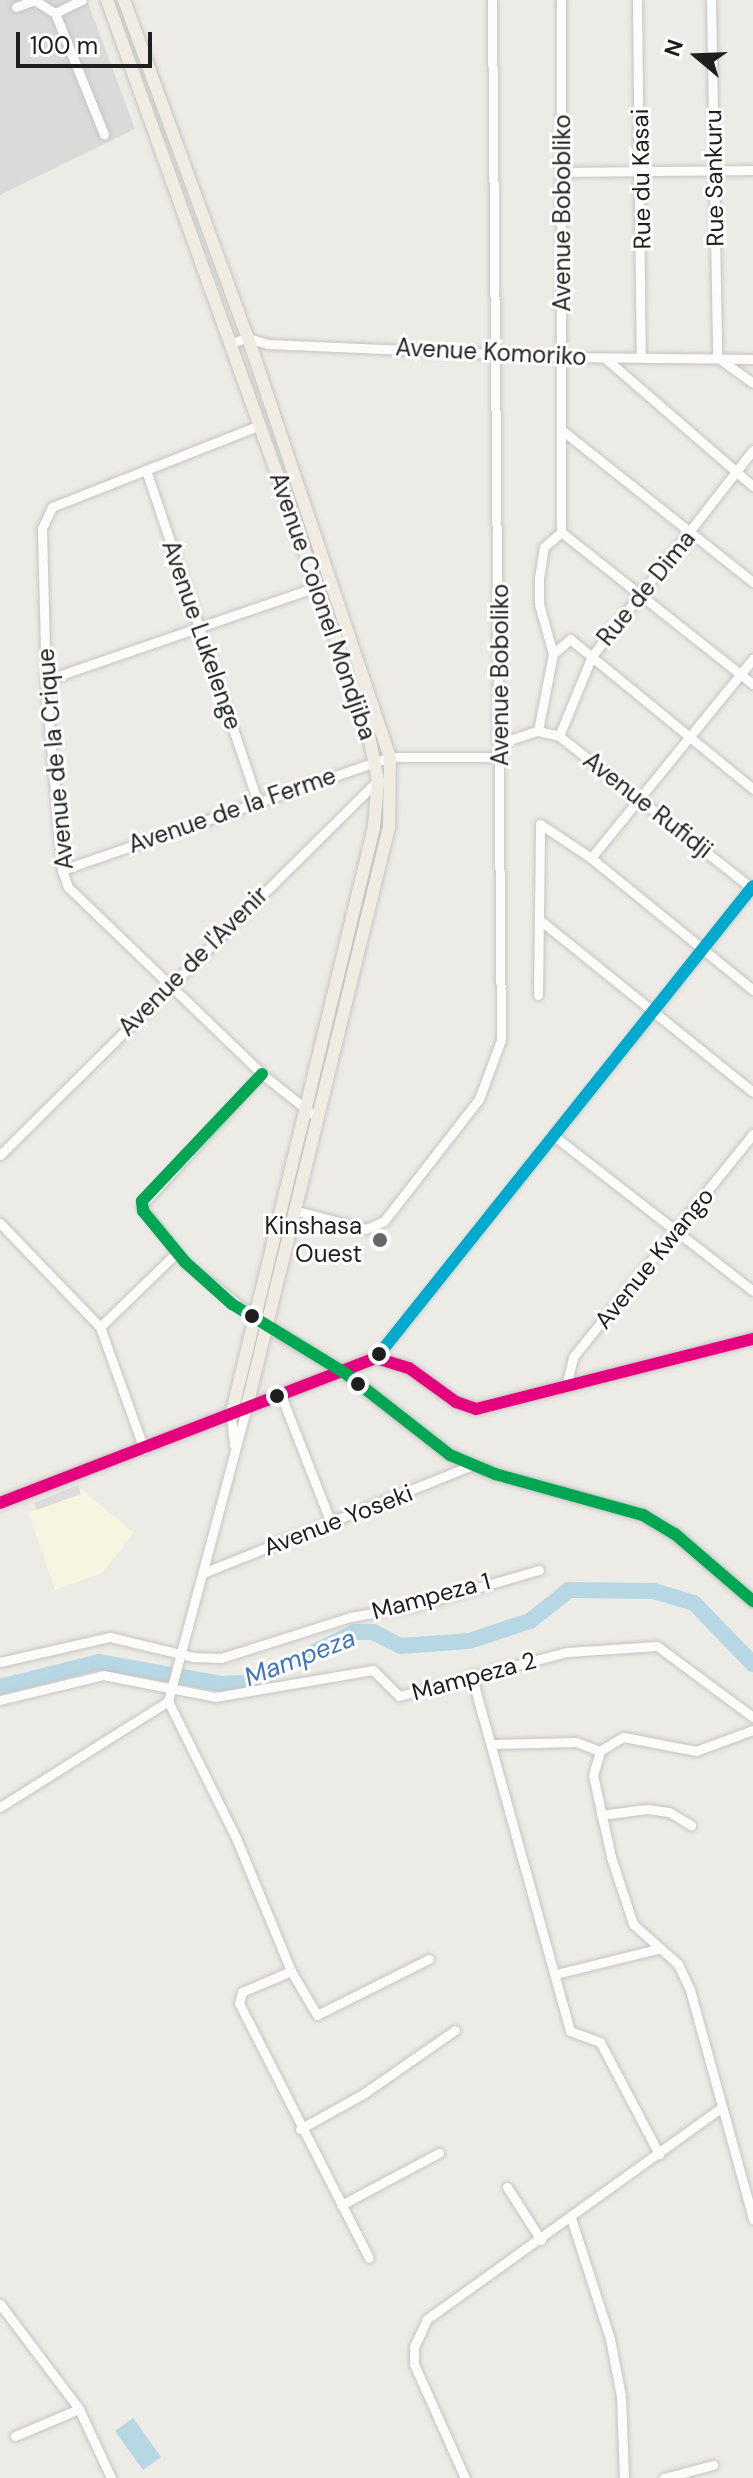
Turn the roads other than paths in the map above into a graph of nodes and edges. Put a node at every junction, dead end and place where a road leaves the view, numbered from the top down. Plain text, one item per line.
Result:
1 (82, 0) edge
2 (107, 0) edge
3 (124, 0) edge
4 (492, 0) edge
5 (561, 0) edge
6 (637, 0) edge
7 (711, 0) edge
8 (16, 7) dead end
9 (55, 13) junction
10 (104, 134) dead end
11 (753, 170) edge
12 (714, 171) junction
13 (562, 172) junction
14 (643, 172) junction
15 (248, 338) junction
16 (230, 343) junction
17 (499, 352) junction
18 (563, 357) junction
19 (641, 357) junction
20 (717, 357) junction
21 (605, 358) junction
22 (753, 359) edge
23 (753, 383) edge
24 (260, 425) junction
25 (563, 431) junction
26 (753, 450) edge
27 (146, 470) junction
28 (736, 473) junction
29 (753, 486) edge
30 (691, 531) junction
31 (561, 532) junction
32 (753, 582) edge
33 (316, 587) junction
34 (642, 594) junction
35 (201, 627) junction
36 (553, 654) junction
37 (592, 656) junction
38 (753, 659) edge
39 (741, 675) junction
40 (46, 680) junction
41 (753, 684) edge
42 (538, 731) junction
43 (559, 736) junction
44 (689, 738) junction
45 (500, 743) junction
46 (500, 757) junction
47 (376, 761) junction
48 (390, 764) junction
49 (378, 781) junction
50 (753, 789) edge
51 (642, 799) junction
52 (257, 800) junction
53 (591, 858) junction
54 (62, 870) junction
55 (753, 887) edge
56 (541, 921) junction
57 (703, 948) junction
58 (170, 982) junction
59 (753, 990) edge
60 (538, 995) dead end
61 (650, 1013) junction
62 (262, 1074) junction
63 (753, 1092) edge
64 (306, 1112) junction
65 (321, 1115) junction
66 (753, 1134) edge
67 (554, 1136) junction
68 (0, 1155) edge
69 (297, 1211) junction
70 (0, 1223) edge
71 (674, 1234) junction
72 (177, 1252) junction
73 (753, 1291) edge
74 (262, 1322) junction
75 (100, 1327) junction
76 (753, 1339) edge
77 (376, 1358) junction
78 (345, 1373) junction
79 (566, 1386) junction
80 (282, 1398) junction
81 (246, 1410) junction
82 (231, 1416) junction
83 (144, 1449) junction
84 (234, 1456) junction
85 (471, 1466) junction
86 (0, 1503) edge
87 (331, 1523) junction
88 (539, 1570) dead end
89 (203, 1573) junction
90 (753, 1601) edge
91 (182, 1655) junction
92 (0, 1662) edge
93 (471, 1674) junction
94 (175, 1684) junction
95 (0, 1700) edge
96 (168, 1701) junction
97 (753, 1717) edge
98 (753, 1730) edge
99 (494, 1744) junction
100 (600, 1751) junction
101 (0, 1807) edge
102 (601, 1815) junction
103 (691, 1825) dead end
104 (658, 1949) junction
105 (429, 1959) dead end
106 (291, 1971) junction
107 (556, 1974) junction
108 (455, 2030) dead end
109 (719, 2109) junction
110 (300, 2129) junction
111 (439, 2153) dead end
112 (659, 2154) junction
113 (507, 2187) dead end
114 (341, 2205) junction
115 (571, 2218) junction
116 (753, 2219) edge
117 (541, 2240) junction
118 (369, 2258) dead end
119 (0, 2304) edge
120 (79, 2409) junction
121 (15, 2436) dead end
122 (713, 2465) dead end
123 (111, 2478) edge
124 (465, 2478) edge
125 (624, 2478) edge
126 (664, 2478) edge

1 - 9 street
2 - 16 main road, Avenue Colonel Mondjiba
3 - 15 main road, Avenue Colonel Mondjiba
4 - 17 street, Avenue Boboliko
5 - 13 street, Avenue Bobobliko
6 - 14 street, Rue du Kasai
7 - 12 street, Rue Sankuru
8 - 9 street
9 - 10 street
11 - 12 street
12 - 14 street
12 - 20 street, Rue Sankuru
13 - 14 street
13 - 18 street, Avenue Bobobliko
14 - 19 street, Rue du Kasai
15 - 16 street, Avenue Komoriko
15 - 17 street, Avenue Komoriko
15 - 48 main road, Avenue Colonel Mondjiba
16 - 24 main road, Avenue Colonel Mondjiba
17 - 18 street, Avenue Komoriko
17 - 45 street, Avenue Boboliko
18 - 21 street, Avenue Komoriko
18 - 25 street, Avenue Bobobliko
19 - 20 street, Avenue Komoriko
19 - 21 street, Avenue Komoriko
20 - 22 street, Avenue Komoriko
20 - 23 street
21 - 28 street
24 - 27 street
24 - 33 main road, Avenue Colonel Mondjiba
25 - 30 street
25 - 31 street, Avenue Bobobliko
26 - 28 street, Rue de Dima
27 - 35 street, Avenue Lukelenge
27 - 40 street, Avenue de la Crique
28 - 29 street
28 - 30 street, Rue de Dima
30 - 32 street
30 - 34 street, Rue de Dima
31 - 34 street
31 - 36 street
33 - 35 street
33 - 47 main road, Avenue Colonel Mondjiba
34 - 37 street, Rue de Dima
34 - 39 street
35 - 40 street
35 - 52 street, Avenue Lukelenge
36 - 37 street
36 - 42 street
37 - 43 street, Rue de Dima
37 - 44 street
38 - 39 street
39 - 41 street
39 - 44 street
40 - 54 street, Avenue de la Crique
42 - 43 street, Avenue Rufidji
42 - 45 street
43 - 51 street, Avenue Rufidji
44 - 50 street
44 - 51 street
45 - 46 street, Avenue Boboliko
46 - 48 street, Avenue de la Ferme
46 - 69 street, Avenue Boboliko
47 - 48 street, Avenue de la Ferme
47 - 49 main road, Avenue Colonel Mondjiba
47 - 52 street, Avenue de la Ferme
48 - 49 street, Avenue de l'Avenir
48 - 65 main road, Avenue Colonel Mondjiba
49 - 58 street, Avenue de l'Avenir
49 - 64 main road, Avenue Colonel Mondjiba
51 - 53 street
51 - 55 street, Avenue Rufidji
52 - 54 street, Avenue de la Ferme
53 - 56 street
53 - 57 street
54 - 58 street, Avenue de la Crique
55 - 57 street
56 - 60 street
56 - 61 street
57 - 59 street
57 - 61 street
58 - 62 street, Avenue de la Crique
58 - 68 street, Avenue de l'Avenir
61 - 63 street
61 - 67 street
62 - 64 street, Avenue de la Crique
62 - 72 street
64 - 65 street
64 - 74 main road, Avenue Colonel Mondjiba
65 - 69 main road, Avenue Colonel Mondjiba
66 - 71 street, Avenue Kwango
67 - 71 street
67 - 77 street
69 - 74 main road, Avenue Colonel Mondjiba
70 - 75 street
71 - 73 street
71 - 79 street, Avenue Kwango
72 - 74 street
72 - 75 street
74 - 78 main road
74 - 81 main road, Avenue Colonel Mondjiba
74 - 82 main road, Avenue Colonel Mondjiba
75 - 83 street
76 - 79 main road
77 - 78 main road
77 - 79 main road
78 - 80 main road
78 - 85 main road
80 - 81 main road
80 - 87 street
81 - 82 main road
81 - 84 street
82 - 83 main road
82 - 84 street
83 - 86 main road
84 - 89 street
85 - 87 street, Avenue Yoseki
85 - 90 main road
87 - 89 street, Avenue Yoseki
88 - 91 street, Mampeza 1
89 - 91 street
91 - 92 street, Mampeza 1
91 - 94 street
93 - 94 street, Mampeza 2
93 - 97 street, Mampeza 2
93 - 99 street
94 - 95 street, Mampeza 2
94 - 96 street
96 - 101 street
96 - 106 street
98 - 100 street
99 - 100 street
99 - 107 street
100 - 102 street
102 - 103 street
102 - 104 street
104 - 107 street
104 - 109 street
105 - 106 street
106 - 110 street
107 - 112 street
108 - 110 street
109 - 112 street
109 - 116 street
110 - 114 street
111 - 114 street
112 - 115 street
113 - 117 street
114 - 118 street
115 - 117 street
115 - 125 street
117 - 124 street
119 - 120 street
120 - 121 street
120 - 123 street
122 - 126 street

